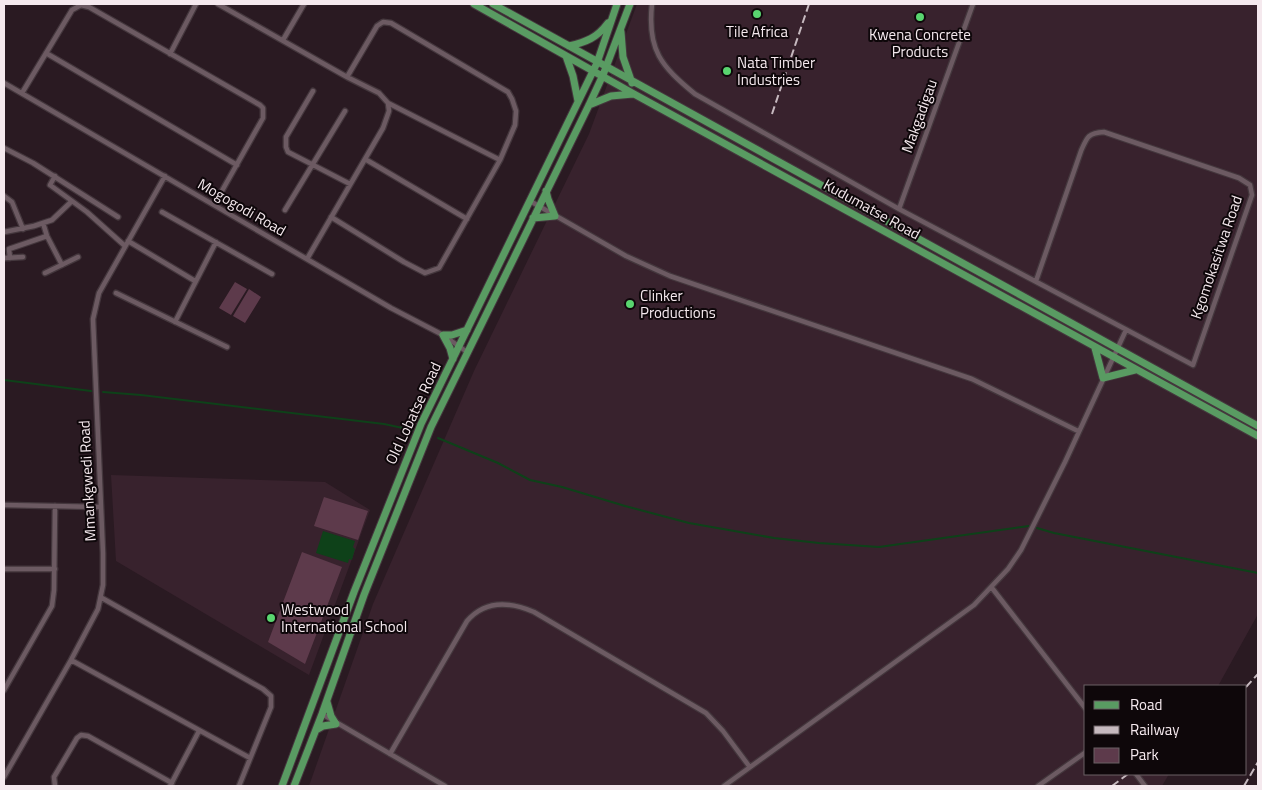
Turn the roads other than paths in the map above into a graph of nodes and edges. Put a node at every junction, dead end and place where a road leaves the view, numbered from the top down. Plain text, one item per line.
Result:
1 (196, 4) edge
2 (218, 4) edge
3 (304, 4) edge
4 (474, 4) edge
5 (493, 4) edge
6 (617, 4) edge
7 (630, 4) edge
8 (652, 4) edge
9 (973, 4) edge
10 (612, 19) junction
11 (621, 30) junction
12 (283, 40) junction
13 (569, 46) junction
14 (46, 53) junction
15 (170, 54) junction
16 (566, 56) junction
17 (597, 63) junction
18 (606, 68) junction
19 (593, 70) junction
20 (603, 75) junction
21 (347, 76) junction
22 (632, 82) junction
23 (4, 83) edge
24 (313, 91) dead end
25 (22, 93) junction
26 (634, 94) junction
27 (578, 101) junction
28 (388, 103) junction
29 (589, 105) junction
30 (345, 111) dead end
31 (4, 148) edge
32 (365, 159) junction
33 (500, 160) junction
34 (237, 164) junction
35 (312, 165) junction
36 (55, 176) junction
37 (165, 176) junction
38 (350, 184) junction
39 (546, 191) junction
40 (4, 196) edge
41 (72, 201) junction
42 (530, 201) junction
43 (214, 205) junction
44 (539, 207) junction
45 (899, 209) junction
46 (285, 210) dead end
47 (162, 212) dead end
48 (331, 216) junction
49 (555, 216) junction
50 (118, 217) dead end
51 (533, 218) junction
52 (467, 219) junction
53 (43, 223) junction
54 (22, 229) junction
55 (4, 232) edge
56 (47, 236) junction
57 (128, 241) junction
58 (216, 242) junction
59 (125, 246) junction
60 (78, 256) dead end
61 (23, 257) dead end
62 (7, 258) edge
63 (306, 259) junction
64 (62, 265) junction
65 (45, 273) dead end
66 (272, 274) dead end
67 (196, 281) junction
68 (1036, 281) junction
69 (116, 294) dead end
70 (175, 322) junction
71 (468, 330) junction
72 (1126, 330) junction
73 (443, 335) junction
74 (227, 347) dead end
75 (1118, 347) junction
76 (459, 348) junction
77 (1095, 348) junction
78 (467, 352) junction
79 (1113, 358) junction
80 (453, 359) junction
81 (1135, 370) junction
82 (1103, 378) junction
83 (1258, 426) edge
84 (1078, 431) junction
85 (1258, 436) edge
86 (4, 504) edge
87 (55, 506) junction
88 (100, 507) junction
89 (4, 569) edge
90 (55, 569) junction
91 (992, 588) junction
92 (102, 598) junction
93 (71, 660) junction
94 (4, 690) edge
95 (316, 696) junction
96 (326, 700) junction
97 (1084, 706) edge
98 (322, 714) junction
99 (308, 718) junction
100 (336, 724) junction
101 (315, 730) junction
102 (199, 731) junction
103 (1084, 753) edge
104 (390, 754) junction
105 (250, 758) junction
106 (749, 766) junction
107 (1137, 775) edge
108 (4, 777) edge
109 (171, 785) edge
110 (56, 786) edge
111 (239, 786) edge
112 (282, 786) edge
113 (294, 786) edge
114 (445, 786) edge
115 (724, 786) edge
116 (1038, 786) edge
117 (1145, 786) edge

1 - 15 street
2 - 12 street
3 - 12 street
4 - 16 main road, Kudumatse Road
5 - 13 main road, Kudumatse Road
6 - 10 main road, Old Lobatse Road
7 - 11 main road, Old Lobatse Road
8 - 45 street
9 - 45 street, Makgadigau
10 - 13 main road
10 - 17 main road, Old Lobatse Road
11 - 18 main road, Old Lobatse Road
11 - 22 main road
12 - 21 street
13 - 17 main road, Kudumatse Road
14 - 15 street
14 - 25 street
14 - 34 street
15 - 34 street
16 - 19 main road, Kudumatse Road
16 - 27 main road
17 - 18 main road, Kudumatse Road
17 - 19 main road, Old Lobatse Road
18 - 20 main road, Old Lobatse Road
18 - 22 main road, Kudumatse Road
19 - 20 main road, Kudumatse Road
19 - 27 main road, Old Lobatse Road
20 - 26 main road, Kudumatse Road
20 - 29 main road, Old Lobatse Road
21 - 28 street
21 - 33 street
22 - 75 main road, Kudumatse Road
23 - 25 street, Mogogodi Road
24 - 35 street
25 - 37 street, Mogogodi Road
26 - 29 main road
26 - 77 main road, Kudumatse Road
27 - 42 main road, Old Lobatse Road
28 - 32 street
28 - 33 street
29 - 39 main road, Old Lobatse Road
30 - 35 street
31 - 36 street
32 - 38 street
32 - 52 street
33 - 52 street
34 - 43 street
35 - 38 street
35 - 46 street
36 - 41 street
36 - 50 street
37 - 43 street, Mogogodi Road
37 - 57 street, Mmankgwedi Road
38 - 48 street
39 - 44 main road, Old Lobatse Road
39 - 49 main road
40 - 54 street
41 - 53 street
41 - 59 street
42 - 44 street
42 - 71 main road, Old Lobatse Road
43 - 63 street, Mogogodi Road
44 - 49 street
44 - 51 main road, Old Lobatse Road
45 - 68 street
47 - 58 street
48 - 52 street
48 - 63 street
49 - 51 main road
49 - 84 street
51 - 78 main road, Old Lobatse Road
53 - 54 street
53 - 56 street
54 - 55 street
56 - 62 street
56 - 64 street
57 - 59 street, Mmankgwedi Road
57 - 67 street
58 - 66 street
58 - 67 street
59 - 88 street, Mmankgwedi Road
60 - 64 street
61 - 62 street
63 - 73 street, Mogogodi Road
64 - 65 street
67 - 70 street
68 - 72 street, Kgomokasitwa Road
68 - 72 street, Kgomokasitwa Road
69 - 70 street
70 - 74 street
71 - 73 main road
71 - 76 main road, Old Lobatse Road
72 - 75 street
73 - 76 street, Mogogodi Road
73 - 80 main road
75 - 79 street
75 - 83 main road, Kudumatse Road
76 - 78 street, Mogogodi Road
76 - 80 main road, Old Lobatse Road
77 - 79 main road, Kudumatse Road
77 - 82 main road
78 - 96 main road, Old Lobatse Road
79 - 81 main road, Kudumatse Road
79 - 82 street
80 - 95 main road, Old Lobatse Road
81 - 82 main road
81 - 85 main road, Kudumatse Road
82 - 84 street
84 - 91 street
86 - 87 street
87 - 88 street
87 - 90 street
88 - 92 street, Mmankgwedi Road
89 - 90 street
90 - 94 street
91 - 97 street
91 - 106 street
92 - 93 street, Mmankgwedi Road
92 - 105 street
93 - 102 street
93 - 108 street, Mmankgwedi Road
95 - 98 main road
95 - 99 main road, Old Lobatse Road
96 - 98 main road, Old Lobatse Road
96 - 100 main road
98 - 99 main road
98 - 100 street
98 - 101 main road, Old Lobatse Road
99 - 112 main road, Old Lobatse Road
100 - 101 main road
100 - 104 street
101 - 113 main road, Old Lobatse Road
102 - 105 street
102 - 109 street
103 - 116 street
104 - 106 street
104 - 114 street
105 - 111 street
106 - 115 street
107 - 117 street
109 - 110 street

